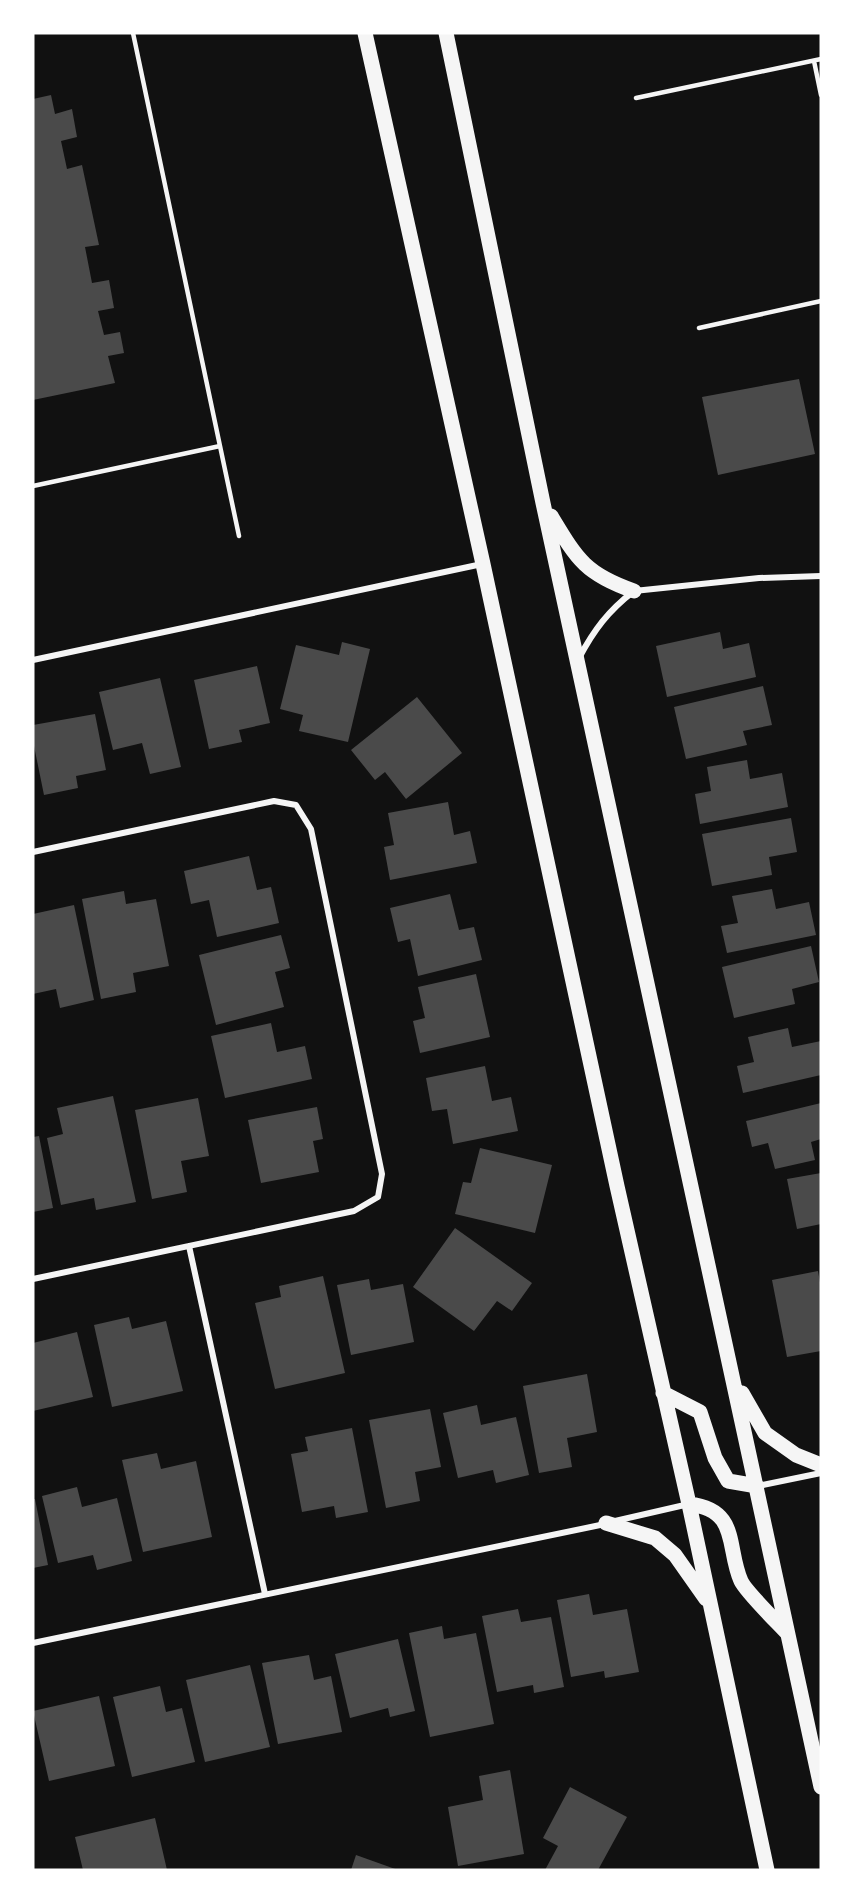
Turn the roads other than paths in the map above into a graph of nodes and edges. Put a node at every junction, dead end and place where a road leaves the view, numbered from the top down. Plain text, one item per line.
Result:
1 (133, 33) edge
2 (365, 33) edge
3 (447, 33) edge
4 (821, 59) edge
5 (813, 61) junction
6 (821, 95) edge
7 (636, 98) dead end
8 (821, 301) edge
9 (699, 328) dead end
10 (220, 446) junction
11 (33, 486) edge
12 (543, 503) junction
13 (239, 536) dead end
14 (483, 564) junction
15 (821, 576) edge
16 (634, 591) junction
17 (578, 659) junction
18 (33, 660) edge
19 (33, 852) edge
20 (189, 1246) junction
21 (33, 1279) edge
22 (734, 1380) junction
23 (663, 1393) junction
24 (821, 1465) edge
25 (821, 1473) edge
26 (757, 1486) junction
27 (689, 1504) junction
28 (606, 1523) junction
29 (265, 1594) junction
30 (709, 1604) junction
31 (788, 1634) junction
32 (33, 1643) edge
33 (821, 1787) edge
34 (767, 1870) edge

1 - 10 lane
2 - 14 main road
3 - 12 main road
4 - 5 lane
5 - 6 lane
5 - 7 lane
8 - 9 lane
10 - 11 lane
10 - 13 lane
12 - 16 main road
12 - 17 main road
14 - 18 street
14 - 23 main road
15 - 16 street
16 - 17 street
17 - 22 main road
19 - 20 street
20 - 21 street
20 - 29 street
22 - 24 main road
22 - 26 main road
23 - 26 main road
23 - 27 main road
25 - 26 street
26 - 31 main road
27 - 28 street
27 - 30 main road
27 - 31 main road
28 - 29 street
28 - 30 main road
29 - 32 street
30 - 34 main road
31 - 33 main road

